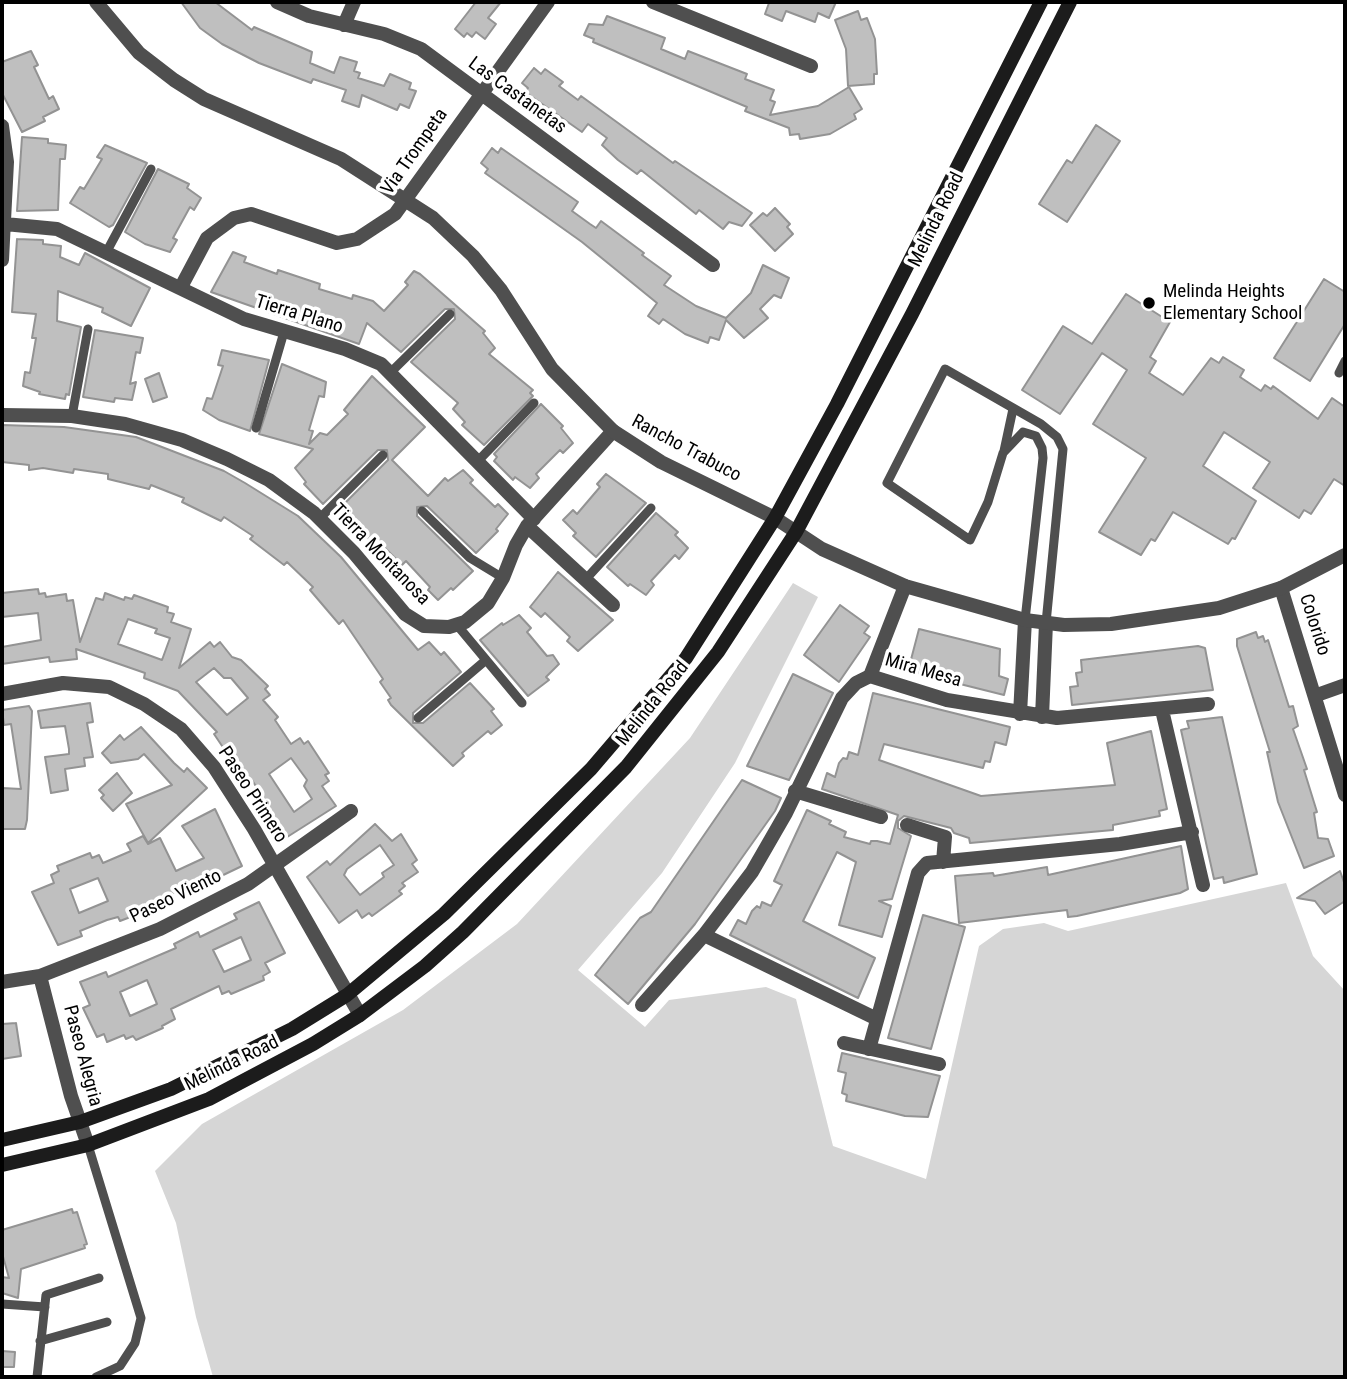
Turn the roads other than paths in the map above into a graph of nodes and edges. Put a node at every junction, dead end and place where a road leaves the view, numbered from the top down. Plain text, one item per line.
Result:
1 (96, 2) edge
2 (276, 2) edge
3 (354, 2) edge
4 (548, 2) edge
5 (653, 2) edge
6 (1041, 2) edge
7 (1067, 3) edge
8 (344, 25) junction
9 (811, 65) dead end
10 (481, 92) junction
11 (2, 126) edge
12 (4, 169) edge
13 (151, 169) dead end
14 (406, 198) junction
15 (5, 224) junction
16 (107, 251) junction
17 (2, 260) edge
18 (713, 265) dead end
19 (181, 287) junction
20 (450, 314) dead end
21 (88, 329) dead end
22 (284, 332) junction
23 (1345, 361) edge
24 (390, 373) junction
25 (1339, 373) dead end
26 (534, 403) dead end
27 (1013, 409) junction
28 (2, 415) edge
29 (72, 416) junction
30 (256, 428) dead end
31 (612, 431) junction
32 (1003, 453) junction
33 (383, 455) dead end
34 (477, 462) junction
35 (651, 508) dead end
36 (422, 511) dead end
37 (775, 518) junction
38 (319, 519) junction
39 (531, 523) junction
40 (796, 532) junction
41 (1345, 555) edge
42 (503, 578) junction
43 (586, 580) junction
44 (905, 586) junction
45 (1281, 588) junction
46 (613, 605) dead end
47 (1025, 620) junction
48 (1046, 623) junction
49 (457, 625) junction
50 (486, 660) junction
51 (870, 676) junction
52 (1345, 685) edge
53 (2, 694) edge
54 (1317, 695) junction
55 (522, 703) dead end
56 (1208, 704) dead end
57 (1161, 710) junction
58 (1020, 713) junction
59 (1042, 717) junction
60 (418, 718) dead end
61 (795, 791) junction
62 (1345, 795) edge
63 (351, 811) dead end
64 (881, 817) dead end
65 (907, 825) dead end
66 (1192, 832) junction
67 (943, 862) junction
68 (276, 866) junction
69 (1203, 885) dead end
70 (705, 935) junction
71 (40, 976) junction
72 (2, 982) edge
73 (347, 995) junction
74 (642, 1005) dead end
75 (360, 1015) junction
76 (877, 1019) junction
77 (844, 1043) dead end
78 (869, 1049) junction
79 (939, 1064) dead end
80 (80, 1122) junction
81 (2, 1140) edge
82 (88, 1145) junction
83 (2, 1165) edge
84 (99, 1278) dead end
85 (2, 1304) edge
86 (45, 1307) junction
87 (107, 1322) dead end
88 (40, 1341) junction
89 (37, 1377) edge
90 (96, 1377) edge

1 - 14 street, Rancho Trabuco
2 - 8 street, Las Castanetas
3 - 8 street
4 - 10 street, Via Trompeta
5 - 9 street
6 - 37 main road, Melinda Road
7 - 40 main road, Melinda Road
8 - 10 street, Las Castanetas
10 - 14 street, Via Trompeta
10 - 18 street, Las Castanetas
11 - 12 street
12 - 15 street
13 - 16 lane
14 - 19 street, Via Trompeta
14 - 31 street, Rancho Trabuco
15 - 16 street, Tierra Plano
15 - 17 street
16 - 19 street, Tierra Plano
19 - 22 street, Tierra Plano
20 - 24 lane
21 - 29 lane
22 - 24 street, Tierra Plano
22 - 30 lane
23 - 25 lane
24 - 34 street, Tierra Plano
26 - 34 lane
27 - 32 lane
27 - 32 lane
27 - 48 lane
28 - 29 street, Tierra Montanosa
29 - 38 street, Tierra Montanosa
31 - 37 street, Rancho Trabuco
31 - 39 street
32 - 47 lane
33 - 38 lane
34 - 39 street, Tierra Plano
35 - 43 lane
36 - 42 lane
37 - 40 street, Rancho Trabuco
37 - 73 main road, Melinda Road
38 - 49 street, Tierra Montanosa
39 - 42 street
39 - 43 street, Tierra Plano
40 - 44 street, Rancho Trabuco
40 - 75 main road, Melinda Road
41 - 45 street, Rancho Trabuco
42 - 49 street
43 - 46 street, Tierra Plano
44 - 47 street, Rancho Trabuco
44 - 51 street
45 - 48 street, Rancho Trabuco
45 - 54 street, Colorido
47 - 48 street, Rancho Trabuco
47 - 58 street
48 - 59 street
49 - 50 lane
50 - 55 lane
50 - 60 lane
51 - 58 street, Mira Mesa
51 - 61 street, Mira Mesa
52 - 54 street
53 - 68 street, Paseo Primero
54 - 62 street, Colorido
56 - 57 street, Mira Mesa
57 - 59 street, Mira Mesa
57 - 66 street
58 - 59 street, Mira Mesa
61 - 64 street
61 - 70 street, Mira Mesa
63 - 68 street, Paseo Viento
65 - 67 street
66 - 67 street
66 - 69 street
67 - 76 street
68 - 71 street, Paseo Viento
68 - 73 street, Paseo Primero
70 - 74 street, Mira Mesa
70 - 76 street
71 - 72 street, Paseo Viento
71 - 80 street, Paseo Alegria
73 - 75 street, Paseo Primero
73 - 80 main road, Melinda Road
75 - 82 main road, Melinda Road
76 - 78 street
77 - 78 street
78 - 79 street
80 - 81 main road, Melinda Road
80 - 82 street, Paseo Alegria
82 - 83 main road, Melinda Road
82 - 90 lane
84 - 86 lane
85 - 86 lane
86 - 88 lane
87 - 88 lane
88 - 89 lane

